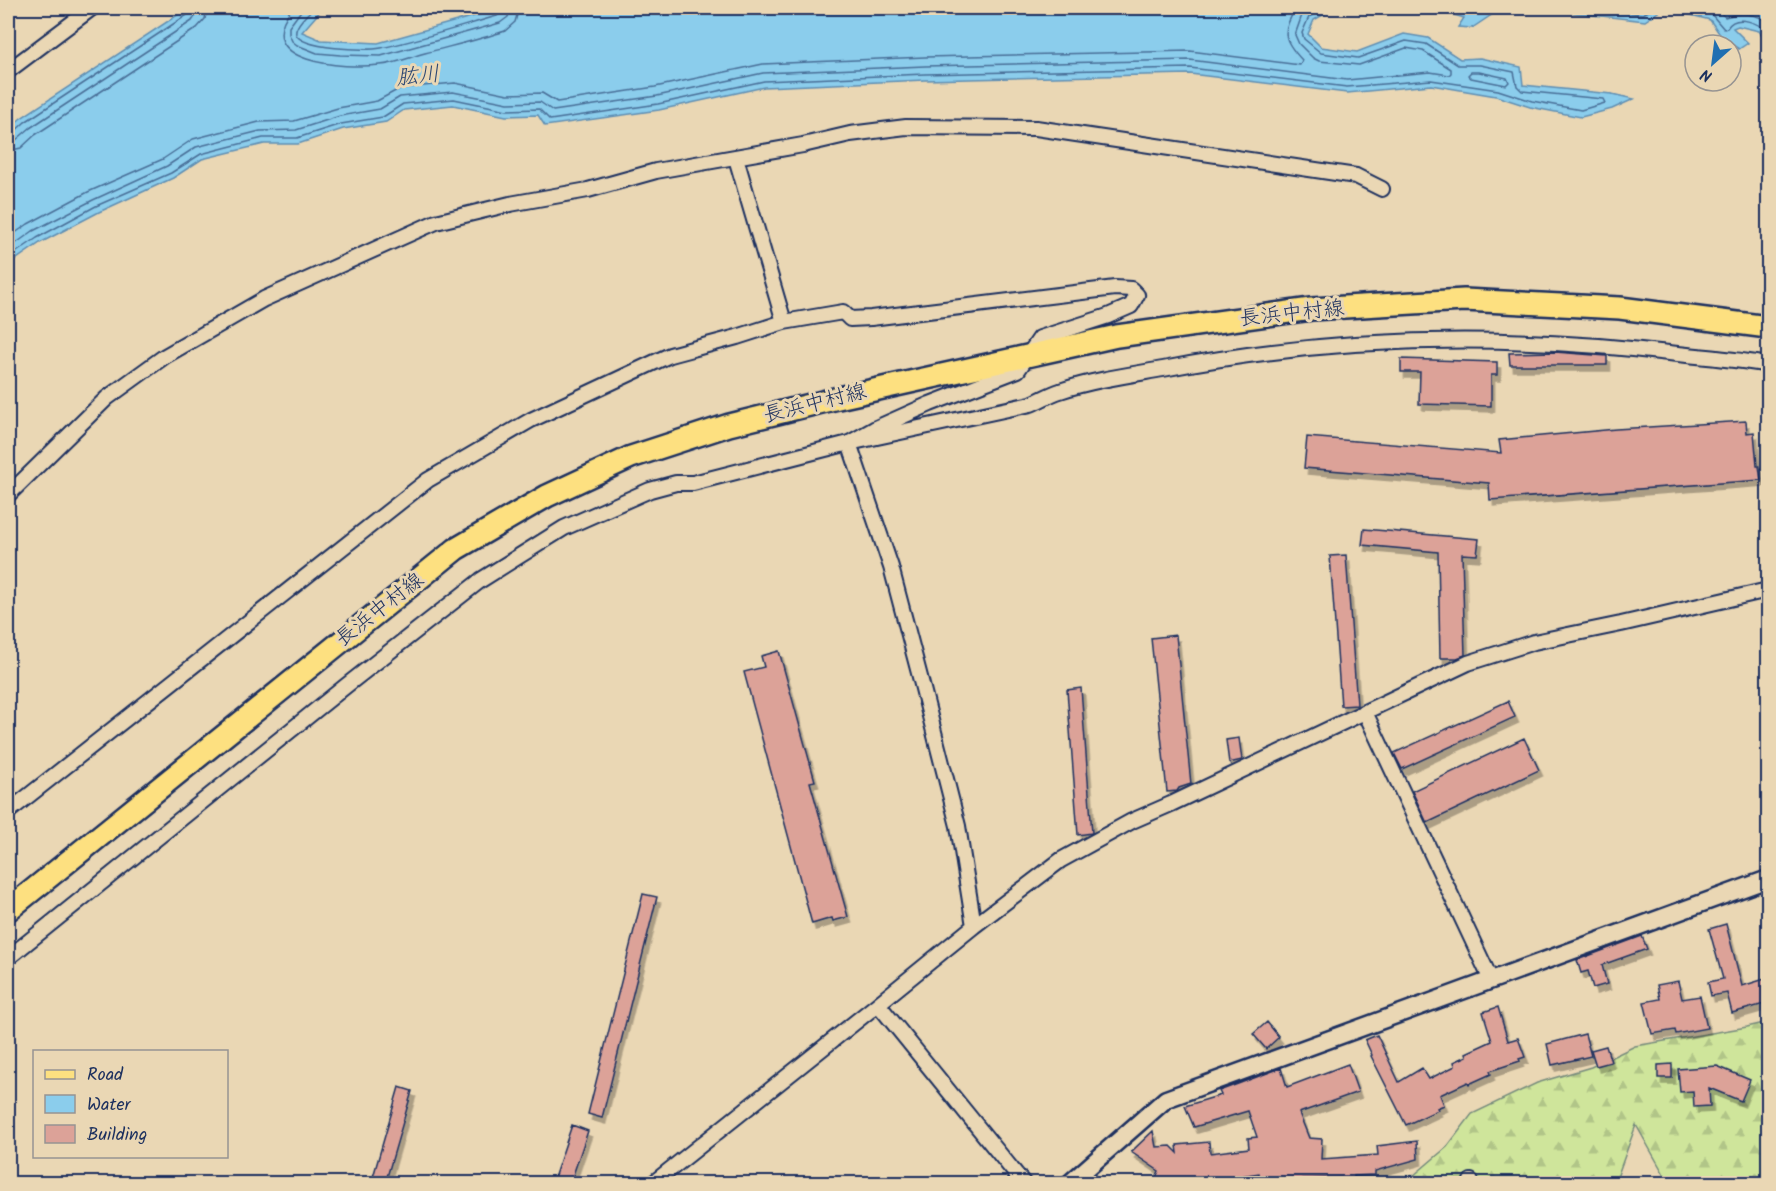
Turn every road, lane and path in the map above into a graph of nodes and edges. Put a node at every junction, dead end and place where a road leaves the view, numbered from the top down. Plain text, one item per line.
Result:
1 (92, 8) edge
2 (8, 70) edge
3 (736, 158) junction
4 (1382, 189) dead end
5 (784, 322) junction
6 (1768, 327) edge
7 (1029, 355) junction
8 (1768, 365) edge
9 (849, 443) junction
10 (8, 495) edge
11 (1768, 590) edge
12 (1365, 712) junction
13 (8, 812) edge
14 (1768, 879) edge
15 (8, 910) edge
16 (974, 926) junction
17 (8, 958) edge
18 (1491, 980) junction
19 (878, 1004) junction
20 (652, 1184) edge
21 (1024, 1184) edge
22 (1069, 1184) edge

1 - 2 street
3 - 4 street
3 - 5 street
3 - 10 street
5 - 7 street
5 - 13 street
6 - 7 main road, 長浜中村線
7 - 9 street
7 - 15 main road, 長浜中村線
8 - 9 street
9 - 16 street
9 - 17 street
11 - 12 street
12 - 16 street
12 - 18 street
14 - 18 street
16 - 19 street
18 - 22 street
19 - 20 street
19 - 21 street

